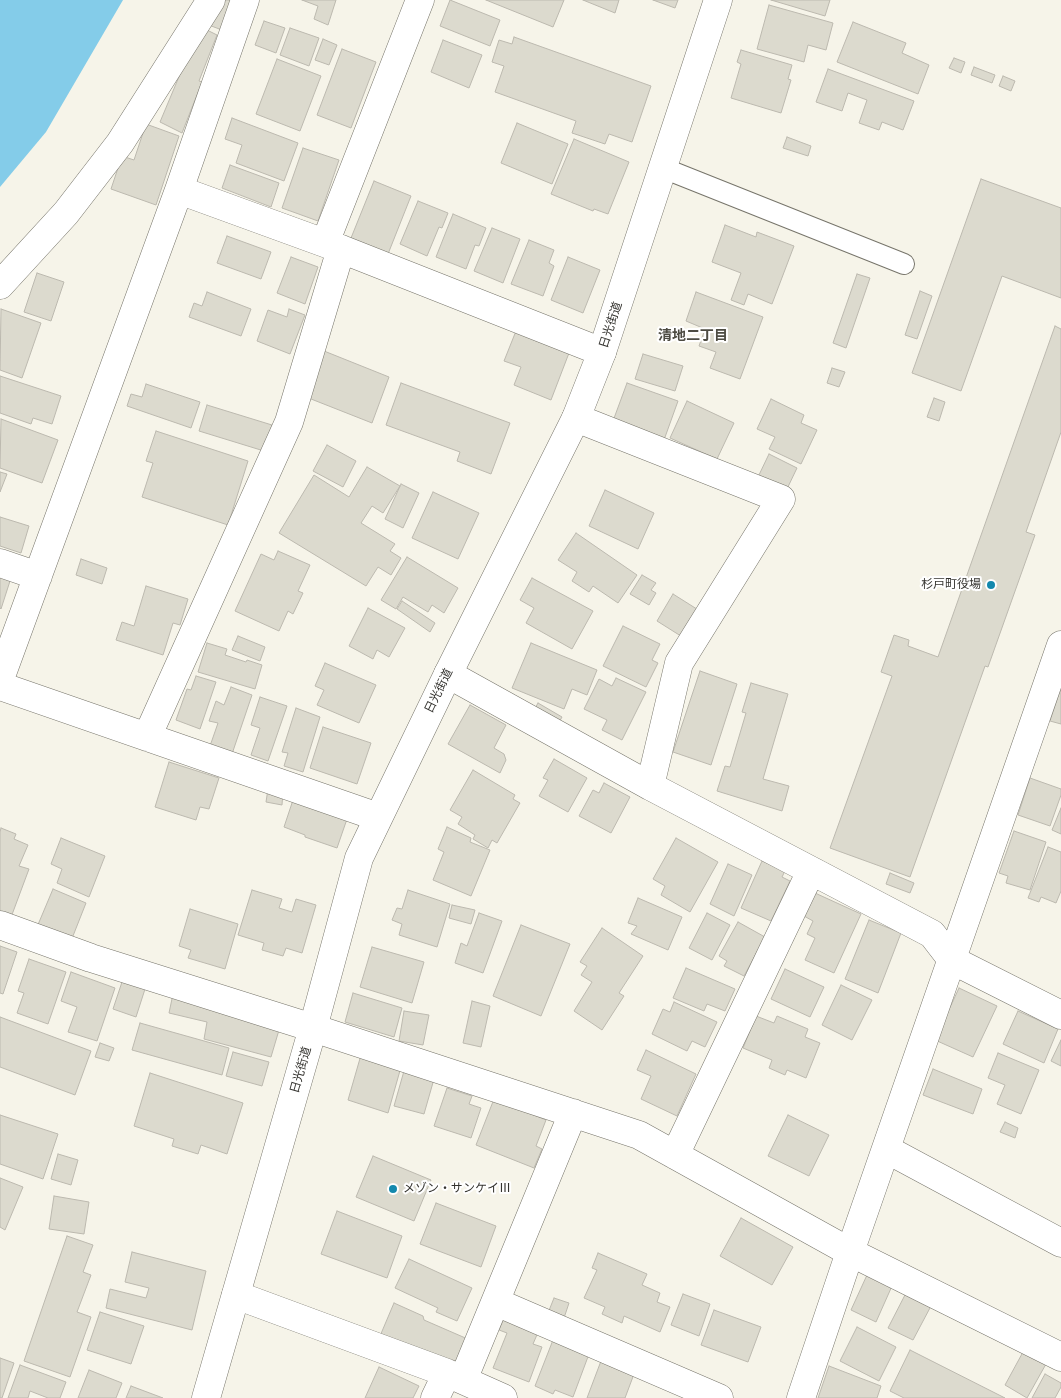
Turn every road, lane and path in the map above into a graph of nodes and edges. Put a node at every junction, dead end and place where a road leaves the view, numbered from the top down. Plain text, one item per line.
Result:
1 (211, 0) edge
2 (245, 0) edge
3 (420, 0) edge
4 (718, 0) edge
5 (663, 168) junction
6 (179, 190) junction
7 (333, 246) junction
8 (904, 264) dead end
9 (0, 285) edge
10 (602, 352) junction
11 (576, 418) junction
12 (0, 563) edge
13 (38, 576) junction
14 (1059, 660) edge
15 (448, 674) junction
16 (0, 679) edge
17 (0, 686) edge
18 (147, 737) junction
19 (650, 786) junction
20 (378, 817) junction
21 (811, 871) junction
22 (0, 925) edge
23 (952, 960) junction
24 (1061, 1014) edge
25 (313, 1028) junction
26 (573, 1113) junction
27 (886, 1149) junction
28 (675, 1155) junction
29 (1061, 1243) edge
30 (850, 1252) junction
31 (236, 1295) junction
32 (496, 1302) junction
33 (1061, 1358) edge
34 (455, 1377) junction
35 (206, 1398) edge
36 (435, 1398) edge
37 (503, 1398) edge
38 (719, 1398) edge
39 (801, 1398) edge

1 - 9 street
2 - 6 street
3 - 7 street
4 - 5 street, 日光街道
5 - 8 lane
5 - 10 street, 日光街道
6 - 7 street
6 - 13 street
7 - 10 street
7 - 18 street
10 - 11 street, 日光街道
11 - 15 street, 日光街道
11 - 19 street
12 - 13 street
13 - 16 street
14 - 23 street
15 - 19 street
15 - 20 street, 日光街道
17 - 18 street
18 - 20 street
19 - 21 street
20 - 25 street, 日光街道
21 - 23 street
21 - 28 street
22 - 25 street
23 - 24 street
23 - 27 street
25 - 26 street
25 - 31 street, 日光街道
26 - 28 street
26 - 32 street
27 - 29 street
27 - 30 street
28 - 30 street
30 - 33 street
30 - 39 street
31 - 34 street
31 - 35 street, 日光街道
32 - 34 street
32 - 38 street
34 - 36 street
34 - 37 street

